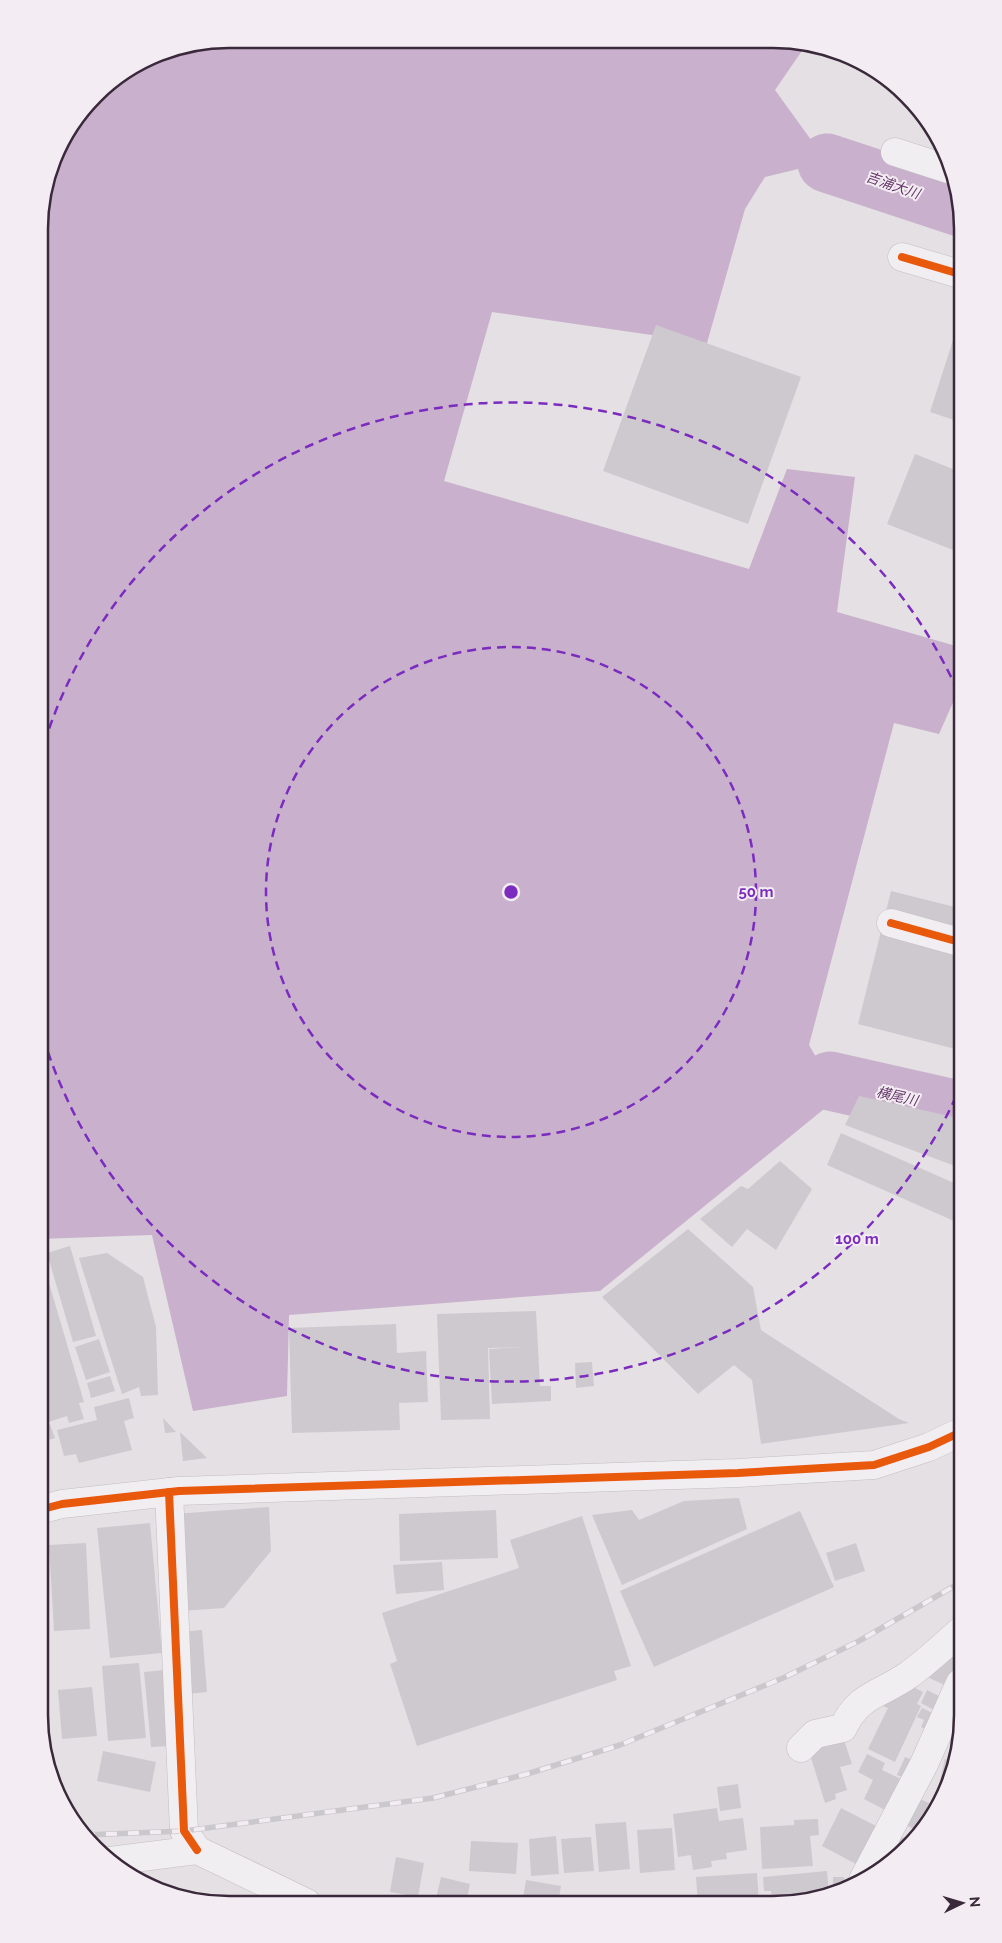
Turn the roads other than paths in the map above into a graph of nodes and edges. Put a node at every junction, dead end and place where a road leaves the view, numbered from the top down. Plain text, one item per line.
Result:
1 (894, 152) dead end
2 (944, 168) edge
3 (902, 257) dead end
4 (954, 272) edge
5 (891, 923) dead end
6 (954, 940) edge
7 (954, 1436) edge
8 (169, 1492) junction
9 (48, 1508) edge
10 (954, 1636) edge
11 (954, 1698) edge
12 (801, 1748) dead end
13 (197, 1850) junction
14 (120, 1860) edge
15 (869, 1868) edge
16 (293, 1896) edge

1 - 2 street
3 - 4 street
5 - 6 street
7 - 8 street
8 - 9 street
8 - 13 street
10 - 12 street
11 - 15 street
13 - 14 street
13 - 16 street

